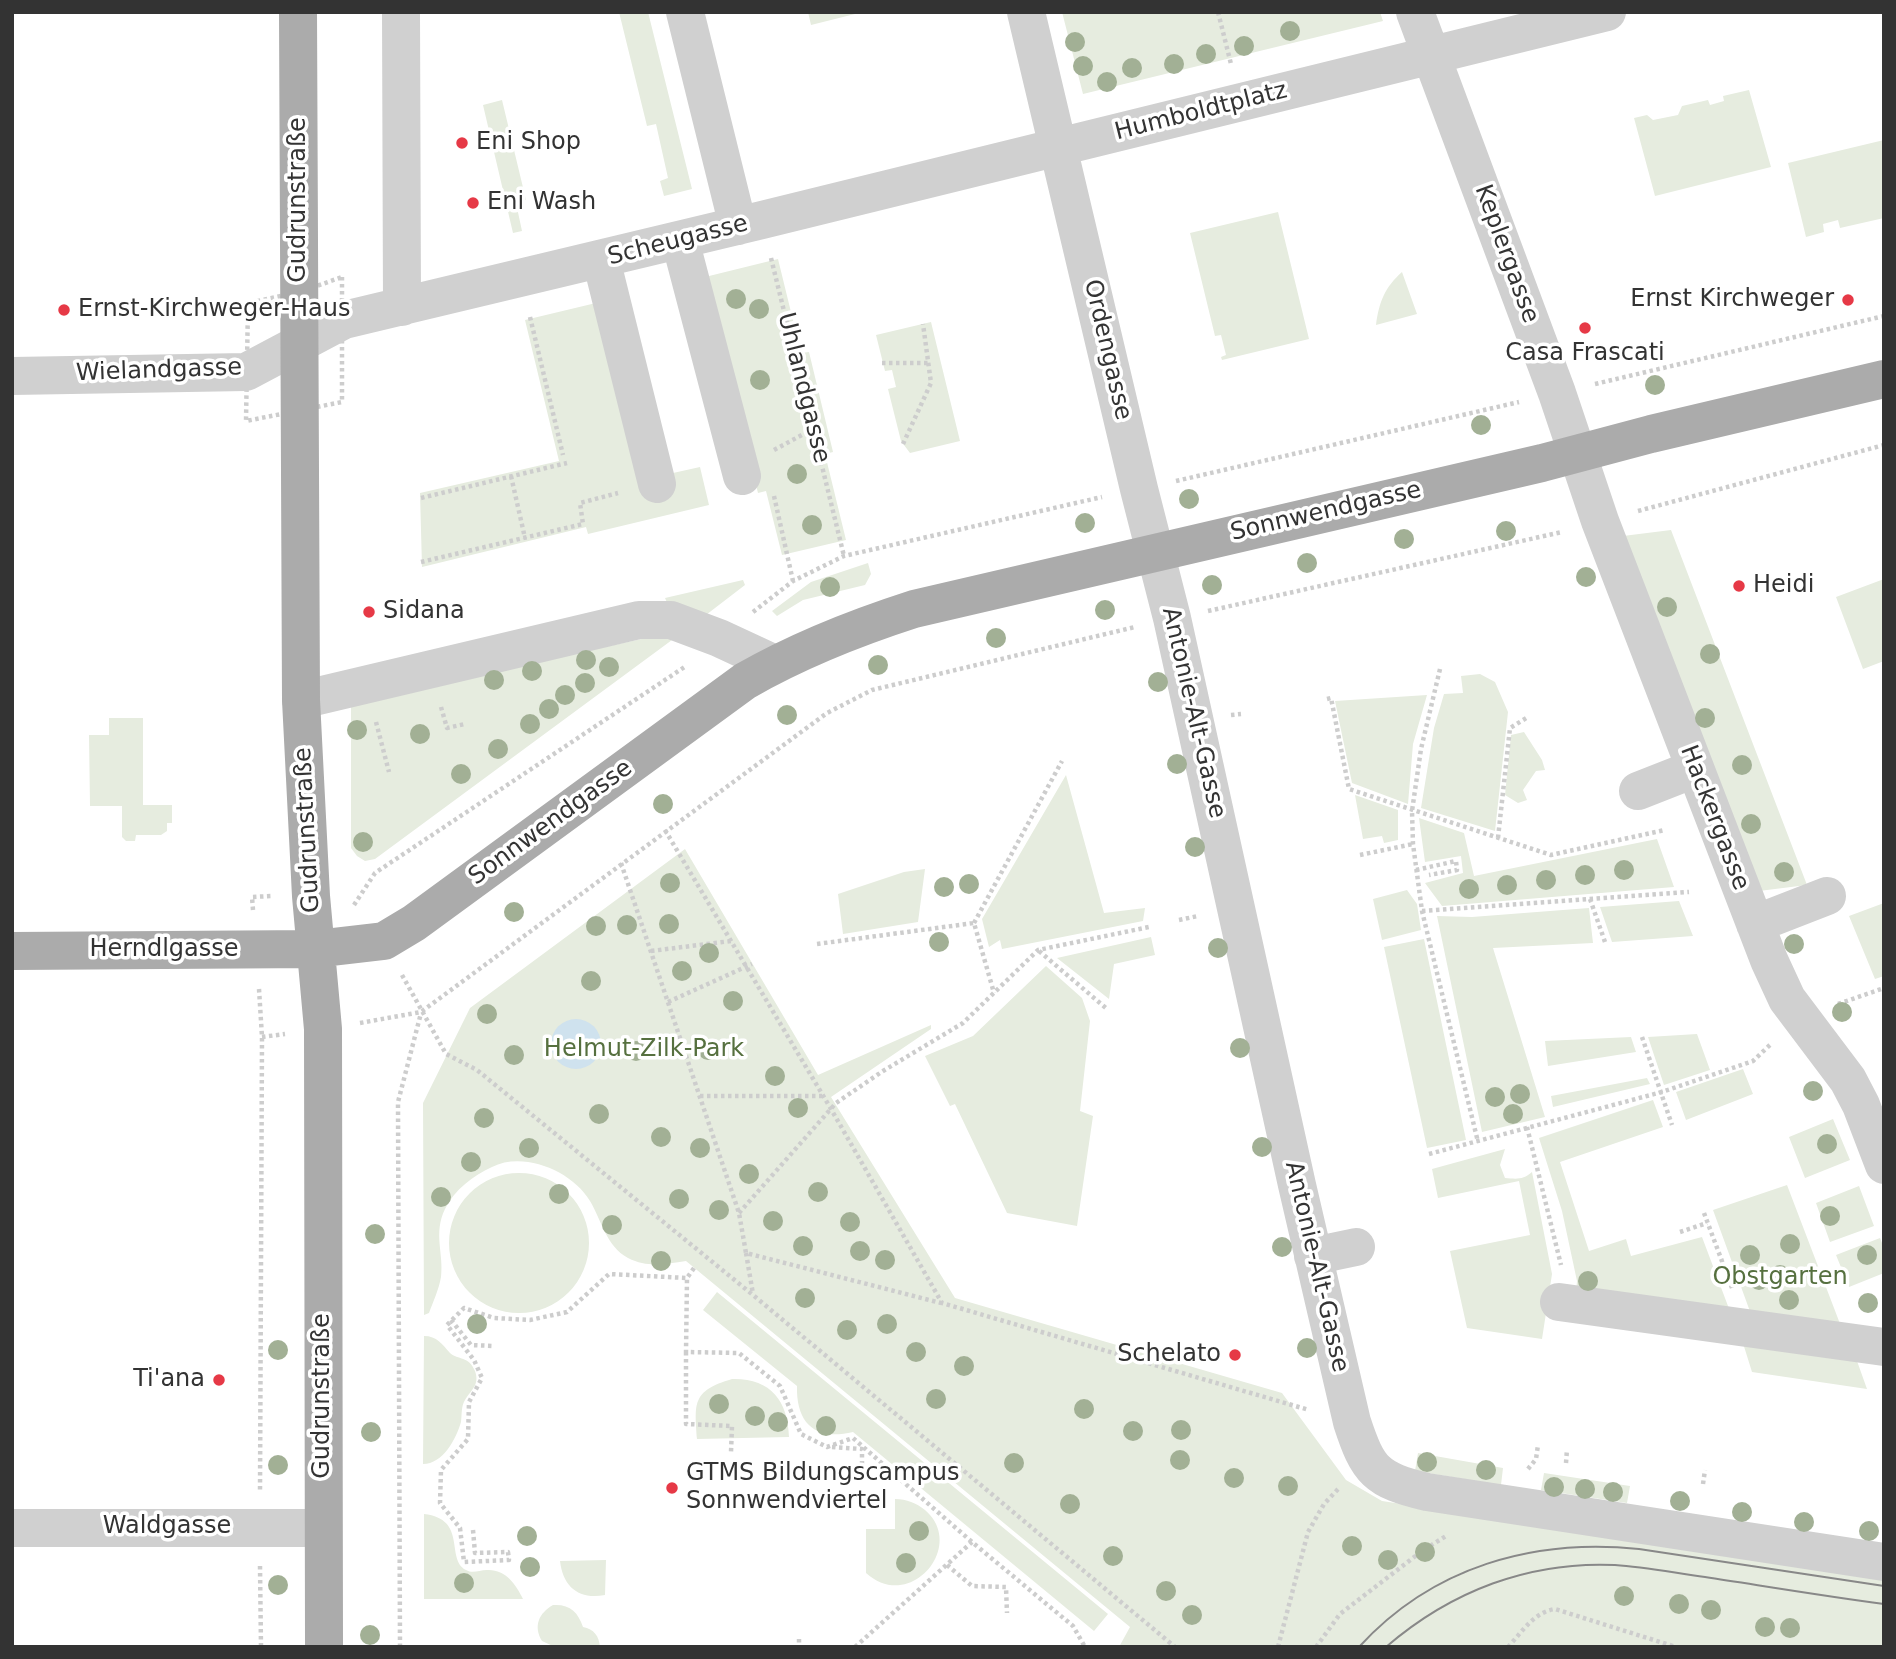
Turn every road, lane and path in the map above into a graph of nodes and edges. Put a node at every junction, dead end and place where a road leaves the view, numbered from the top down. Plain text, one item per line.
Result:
1 (298, 12) edge
2 (401, 12) edge
3 (685, 12) edge
4 (1026, 12) edge
5 (1218, 12) edge
6 (1415, 12) edge
7 (1607, 12) edge
8 (1432, 55) junction
9 (1240, 103) junction
10 (1059, 147) junction
11 (750, 223) junction
12 (680, 240) junction
13 (601, 259) junction
14 (519, 279) junction
15 (402, 307) junction
16 (1884, 316) edge
17 (923, 324) dead end
18 (300, 343) junction
19 (882, 363) dead end
20 (928, 363) junction
21 (12, 376) edge
22 (1884, 379) edge
23 (1557, 393) junction
24 (903, 444) dead end
25 (1884, 445) edge
26 (1578, 453) junction
27 (564, 455) dead end
28 (567, 463) dead end
29 (511, 476) junction
30 (742, 476) dead end
31 (657, 484) dead end
32 (1139, 489) junction
33 (421, 498) dead end
34 (580, 502) dead end
35 (1600, 522) junction
36 (525, 538) junction
37 (1155, 552) junction
38 (844, 556) dead end
39 (422, 562) dead end
40 (1172, 618) junction
41 (775, 664) junction
42 (1440, 669) dead end
43 (367, 685) junction
44 (301, 699) junction
45 (1327, 699) dead end
46 (1528, 717) dead end
47 (1062, 761) dead end
48 (1694, 769) junction
49 (389, 772) dead end
50 (1638, 791) dead end
51 (1412, 811) junction
52 (665, 830) junction
53 (1665, 830) dead end
54 (1498, 838) junction
55 (1413, 844) junction
56 (1360, 855) dead end
57 (621, 863) junction
58 (1416, 870) junction
59 (1429, 875) dead end
60 (1689, 892) dead end
61 (1828, 895) dead end
62 (1590, 899) junction
63 (1422, 911) junction
64 (974, 923) junction
65 (1755, 924) junction
66 (1149, 926) dead end
67 (731, 941) junction
68 (1605, 942) dead end
69 (817, 944) dead end
70 (315, 949) junction
71 (1038, 950) junction
72 (12, 951) edge
73 (651, 951) junction
74 (752, 964) dead end
75 (746, 966) junction
76 (259, 977) dead end
77 (1884, 988) edge
78 (995, 993) junction
79 (668, 1002) junction
80 (1107, 1009) dead end
81 (421, 1012) junction
82 (1800, 1018) junction
83 (1642, 1037) dead end
84 (1661, 1092) junction
85 (699, 1096) junction
86 (823, 1096) junction
87 (831, 1109) junction
88 (1672, 1125) dead end
89 (1527, 1127) junction
90 (1478, 1142) junction
91 (1429, 1154) dead end
92 (1884, 1165) edge
93 (739, 1213) junction
94 (1704, 1213) dead end
95 (1707, 1223) junction
96 (1679, 1232) dead end
97 (1356, 1247) dead end
98 (746, 1254) junction
99 (1314, 1256) junction
100 (694, 1268) dead end
101 (687, 1278) junction
102 (753, 1295) junction
103 (1559, 1302) joint
104 (942, 1303) junction
105 (451, 1320) junction
106 (1747, 1329) junction
107 (494, 1346) dead end
108 (1884, 1347) edge
109 (687, 1352) junction
110 (1352, 1422) junction
111 (1538, 1445) dead end
112 (827, 1447) junction
113 (1567, 1449) dead end
114 (731, 1452) dead end
115 (1566, 1463) dead end
116 (1371, 1465) junction
117 (1705, 1470) dead end
118 (862, 1475) dead end
119 (1703, 1484) dead end
120 (1498, 1502) junction
121 (260, 1527) junction
122 (12, 1528) edge
123 (323, 1528) junction
124 (473, 1530) dead end
125 (972, 1542) junction
126 (1884, 1562) edge
127 (947, 1565) junction
128 (1007, 1613) dead end
129 (799, 1639) dead end
130 (261, 1647) edge
131 (324, 1647) edge
132 (400, 1647) edge
133 (799, 1647) edge
134 (855, 1647) edge
135 (1085, 1647) edge
136 (1175, 1647) edge
137 (1278, 1647) edge
138 (1316, 1647) edge
139 (1508, 1647) edge
140 (1676, 1647) edge

1 - 18 main road, Gudrunstraße
2 - 15 street
3 - 11 street
4 - 10 street
5 - 9 path
6 - 8 street
7 - 8 street
8 - 9 street, Humboldtplatz
8 - 23 street, Keplergasse
9 - 10 street, Humboldtplatz
10 - 11 street, Scheugasse
10 - 32 street, Ordengasse
11 - 12 street, Scheugasse
11 - 38 path, Uhlandgasse
12 - 13 street, Scheugasse
12 - 30 street
13 - 14 street, Scheugasse
13 - 31 street
14 - 15 street, Scheugasse
14 - 27 path
15 - 18 street, Scheugasse
16 - 23 path
17 - 20 path
18 - 21 street, Wielandgasse
18 - 44 main road, Gudrunstraße
19 - 20 path
20 - 24 path
22 - 26 main road, Sonnwendgasse
23 - 26 street, Keplergasse
23 - 32 path
25 - 35 path
26 - 35 street, Hackergasse
26 - 37 main road, Sonnwendgasse
28 - 29 path
29 - 33 path
29 - 36 path
32 - 37 street, Ordengasse
34 - 36 path
35 - 40 path
35 - 48 street, Hackergasse
36 - 39 path
37 - 40 street, Antonie-Alt-Gasse
37 - 41 main road, Sonnwendgasse
40 - 52 path
40 - 99 street, Antonie-Alt-Gasse
41 - 43 street
41 - 70 main road, Sonnwendgasse
42 - 51 path
43 - 44 street
43 - 49 path
44 - 70 main road, Gudrunstraße
45 - 51 path
46 - 54 path
47 - 64 path
48 - 50 street
48 - 65 street, Hackergasse
51 - 54 path
51 - 55 path
52 - 57 path
52 - 67 path
53 - 54 path
55 - 56 path
55 - 58 path
57 - 73 path
57 - 81 path
58 - 59 path
58 - 63 path
60 - 62 path
61 - 65 street
62 - 63 path
62 - 68 path
63 - 90 path
64 - 69 path
64 - 78 path
65 - 82 street, Hackergasse
66 - 71 path
67 - 73 path
67 - 75 path
70 - 72 main road, Herndlgasse
70 - 123 main road, Gudrunstraße
71 - 78 path
71 - 80 path
73 - 79 path
74 - 75 path
75 - 79 path
75 - 86 path
76 - 121 path
77 - 82 path
78 - 87 path
79 - 85 path
81 - 102 path
81 - 132 path
82 - 84 path
82 - 92 street, Hackergasse
83 - 84 path
84 - 88 path
84 - 89 path
85 - 86 path
85 - 93 path
86 - 87 path
87 - 93 path
87 - 104 path
89 - 90 path
89 - 103 path
90 - 91 path
93 - 98 path
94 - 95 path
95 - 96 path
95 - 106 path
97 - 99 street
98 - 102 path
98 - 104 path
99 - 110 street, Antonie-Alt-Gasse
100 - 101 path
101 - 105 path
101 - 109 path
102 - 136 path
103 - 106 street
104 - 110 path
105 - 107 path
105 - 124 path
106 - 108 street
109 - 112 path
109 - 114 path
110 - 116 street, Antonie-Alt-Gasse
111 - 120 path
112 - 118 path
112 - 125 path
113 - 115 path
116 - 120 street, Antonie-Alt-Gasse
116 - 137 path
117 - 119 path
120 - 126 street, Antonie-Alt-Gasse
120 - 138 path
121 - 122 street, Waldgasse
121 - 123 street, Waldgasse
121 - 130 path
123 - 131 main road, Gudrunstraße
125 - 127 path
125 - 135 path
127 - 128 path
127 - 134 path
129 - 133 path
139 - 140 path

